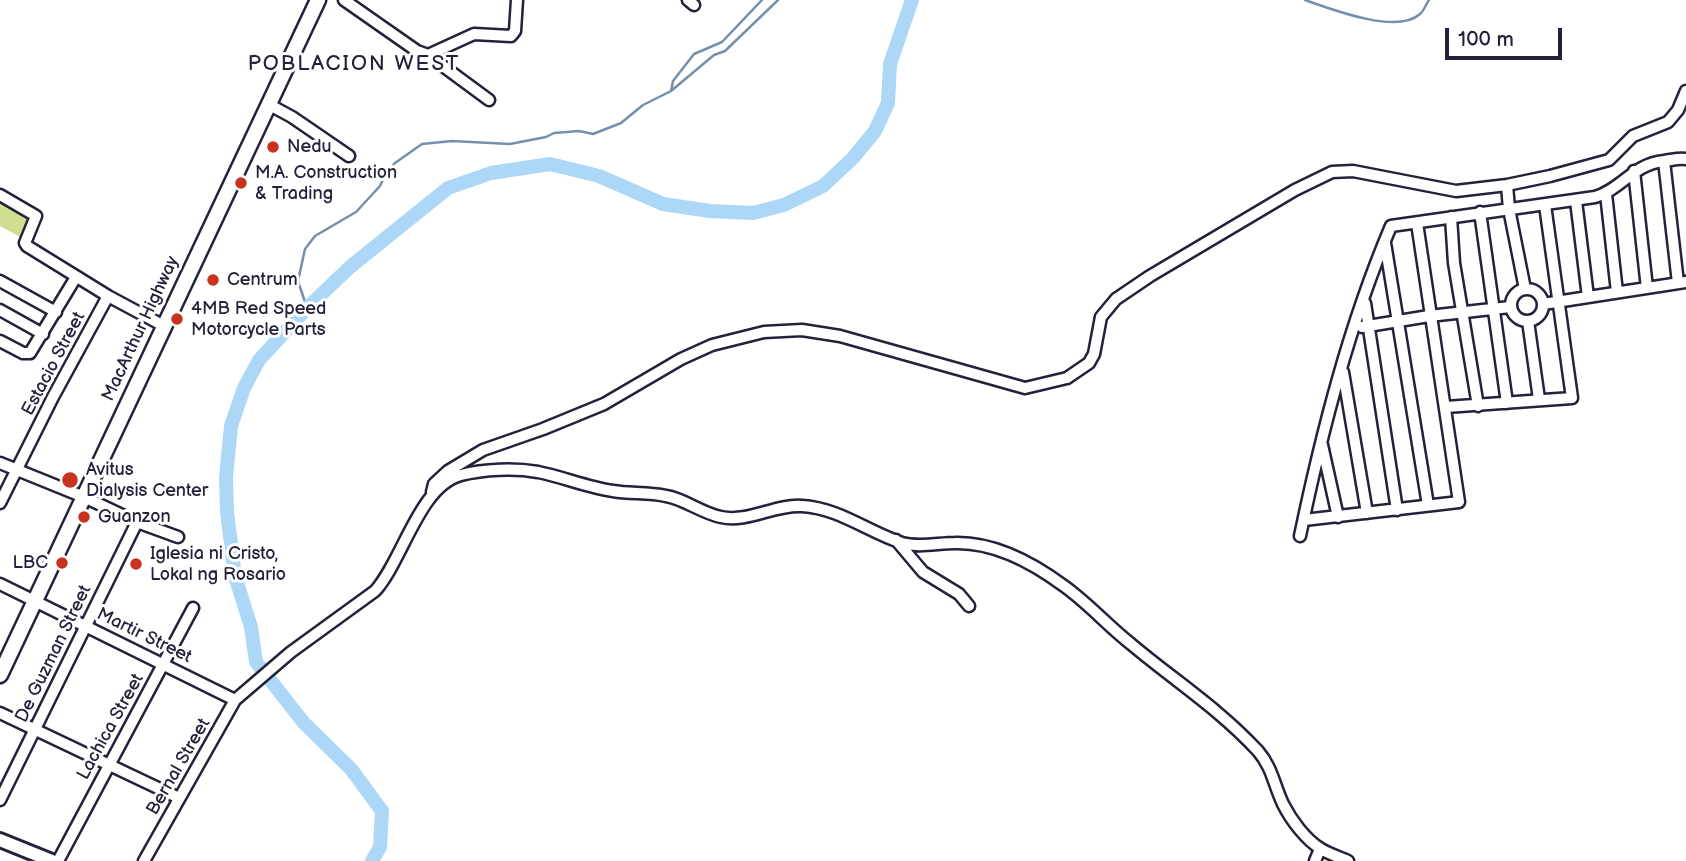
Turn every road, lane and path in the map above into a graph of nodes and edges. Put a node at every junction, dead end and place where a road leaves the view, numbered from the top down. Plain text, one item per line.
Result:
1 (318, 0) edge
2 (344, 0) edge
3 (517, 0) edge
4 (428, 55) junction
5 (1686, 92) edge
6 (489, 100) dead end
7 (268, 104) junction
8 (349, 156) dead end
9 (1686, 159) edge
10 (1664, 161) junction
11 (1634, 172) junction
12 (1507, 185) junction
13 (1606, 194) junction
14 (0, 195) edge
15 (1576, 201) junction
16 (1545, 205) junction
17 (1509, 209) junction
18 (1480, 212) junction
19 (1451, 217) junction
20 (1417, 223) junction
21 (1384, 242) junction
22 (76, 278) junction
23 (0, 281) edge
24 (1682, 283) edge
25 (1647, 288) junction
26 (1525, 289) junction
27 (1617, 292) junction
28 (108, 296) junction
29 (1588, 297) junction
30 (1364, 299) junction
31 (1558, 301) junction
32 (1543, 304) junction
33 (1510, 307) junction
34 (1493, 308) junction
35 (0, 310) edge
36 (1462, 311) junction
37 (56, 312) junction
38 (1429, 316) junction
39 (1528, 321) junction
40 (1398, 322) junction
41 (164, 326) junction
42 (1368, 326) junction
43 (1354, 328) junction
44 (43, 334) junction
45 (0, 341) edge
46 (1342, 369) junction
47 (1539, 399) junction
48 (1507, 403) junction
49 (1478, 406) junction
50 (1446, 407) junction
51 (1320, 439) junction
52 (0, 463) edge
53 (16, 470) junction
54 (432, 494) junction
55 (84, 497) junction
56 (0, 503) edge
57 (1428, 505) junction
58 (1397, 510) junction
59 (1367, 513) junction
60 (1338, 517) junction
61 (1304, 520) junction
62 (137, 522) junction
63 (1300, 536) dead end
64 (178, 537) dead end
65 (896, 540) junction
66 (0, 584) edge
67 (36, 602) junction
68 (969, 606) dead end
69 (193, 608) dead end
70 (85, 625) junction
71 (164, 663) junction
72 (0, 675) edge
73 (235, 700) junction
74 (0, 713) edge
75 (35, 729) junction
76 (108, 765) junction
77 (179, 798) junction
78 (0, 800) edge
79 (0, 840) edge
80 (1320, 849) junction
81 (51, 861) edge
82 (58, 861) edge
83 (144, 861) edge
84 (1315, 861) edge
85 (1348, 861) edge

1 - 7 highway, MacArthur Highway
2 - 4 street
3 - 4 street
4 - 6 street
5 - 12 street
7 - 8 street
7 - 41 highway, MacArthur Highway
9 - 10 street
10 - 11 street
10 - 24 street
11 - 13 street
11 - 25 street
12 - 17 street
12 - 54 street, Bernal Street
13 - 15 street
13 - 27 street
14 - 22 street
15 - 16 street
15 - 29 street
16 - 17 street
16 - 31 street
17 - 18 street
17 - 26 street
18 - 19 street
18 - 34 street
19 - 20 street
19 - 36 street
20 - 21 street
20 - 38 street
21 - 30 street
21 - 40 street
22 - 28 street
22 - 37 street
23 - 37 street
24 - 25 street
25 - 27 street
26 - 32 street
26 - 33 street
27 - 29 street
28 - 41 street
28 - 53 street, Estacio Street
29 - 31 street
30 - 42 street
30 - 43 street
31 - 32 street
31 - 47 street
32 - 39 street
33 - 34 street
33 - 39 street
34 - 36 street
34 - 48 street
35 - 44 street
36 - 38 street
36 - 49 street
37 - 44 street
38 - 40 street
38 - 50 street
39 - 47 street
40 - 42 street
40 - 57 street
41 - 55 highway, MacArthur Highway
42 - 43 street
42 - 58 street
43 - 46 street
44 - 45 street
46 - 51 street
46 - 59 street
47 - 48 street
48 - 49 street
49 - 50 street
50 - 57 street
51 - 60 street
51 - 61 street
52 - 53 street
53 - 55 street
53 - 56 street, Estacio Street
54 - 65 street
54 - 73 street, Bernal Street
55 - 62 street
55 - 67 highway, MacArthur Highway
57 - 58 street
58 - 59 street
59 - 60 street
60 - 61 street
61 - 63 street
62 - 64 street
62 - 70 street, De Guzman Street
65 - 68 street
65 - 80 street
66 - 67 street, Martir Street
67 - 70 street, Martir Street
67 - 72 highway, MacArthur Highway
69 - 71 street, Lachica Street
70 - 71 street, Martir Street
70 - 75 street, De Guzman Street
71 - 73 street, Martir Street
71 - 76 street, Lachica Street
73 - 77 street, Bernal Street
74 - 75 street
75 - 76 street
75 - 78 street, De Guzman Street
76 - 77 street
76 - 82 street, Lachica Street
77 - 83 street, Bernal Street
79 - 81 main road
80 - 84 street
80 - 85 street

